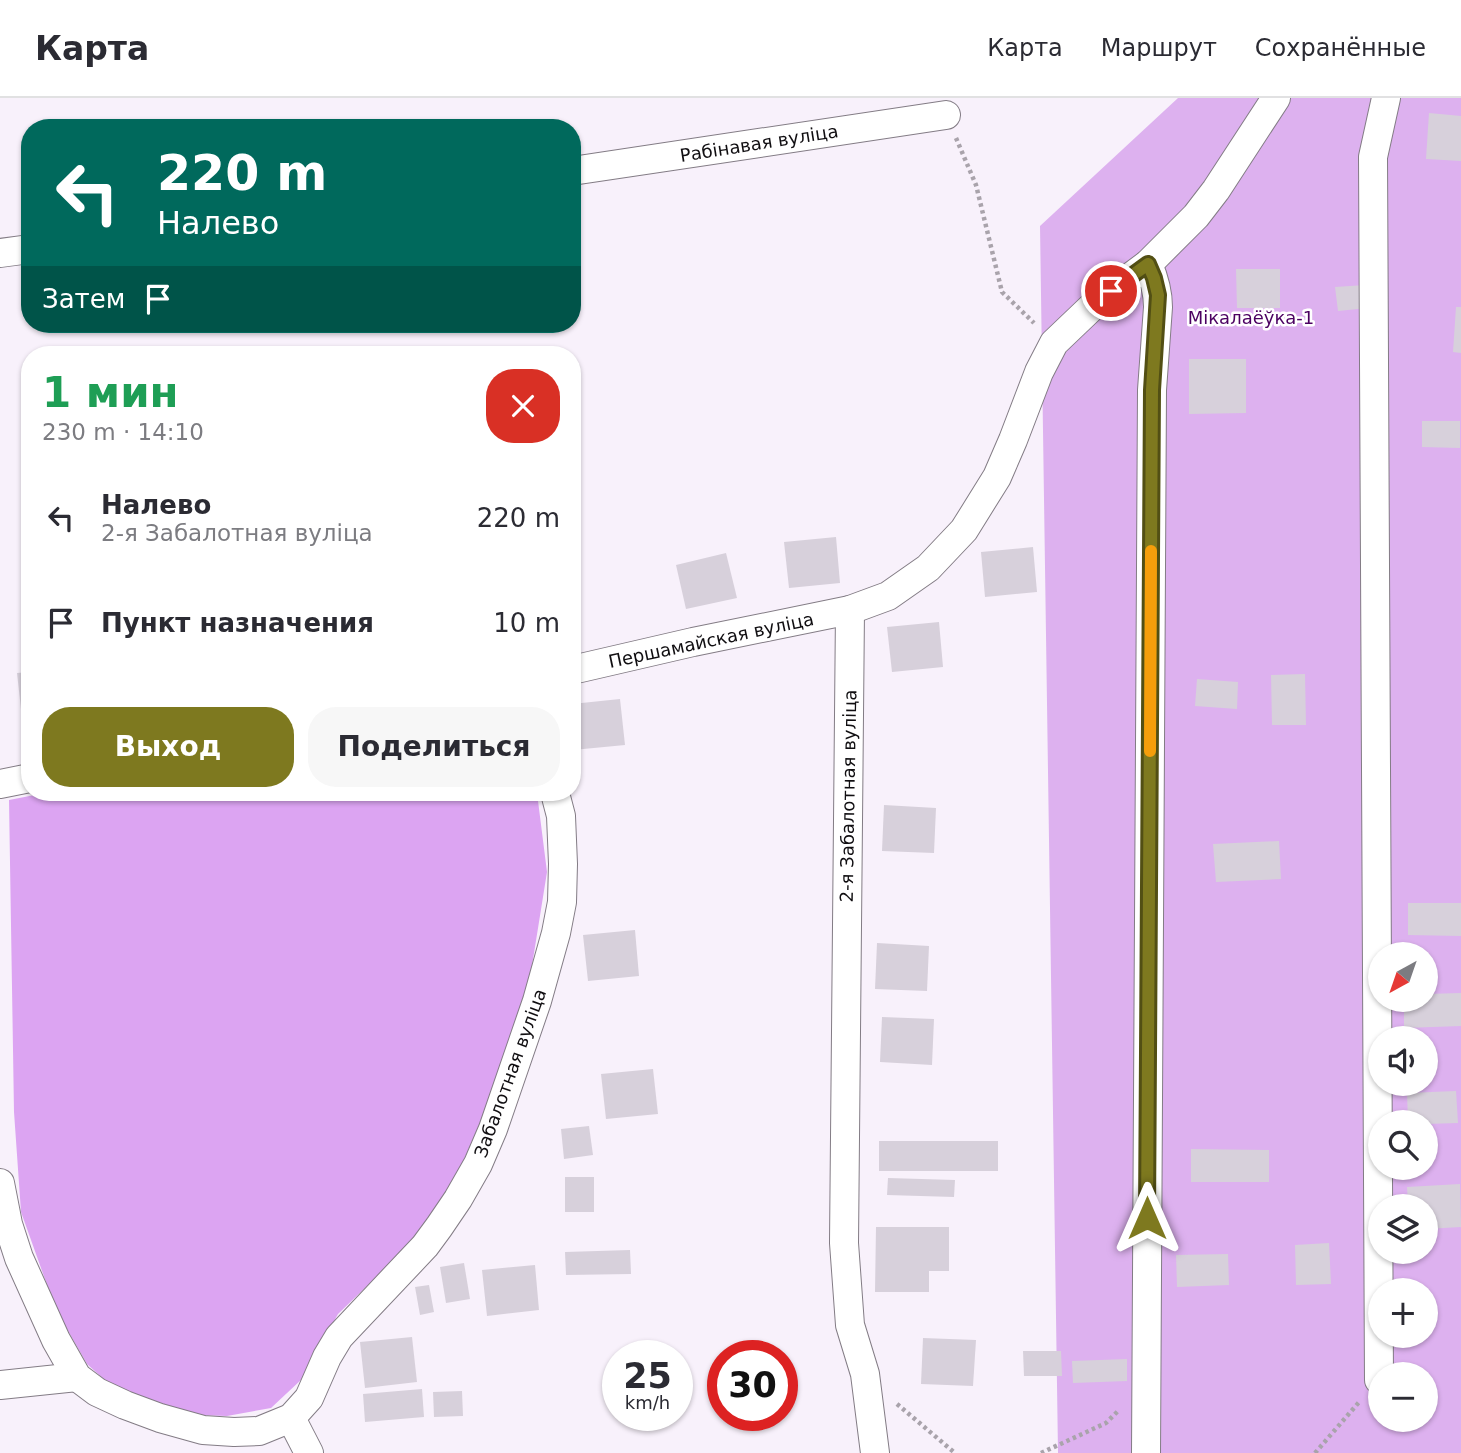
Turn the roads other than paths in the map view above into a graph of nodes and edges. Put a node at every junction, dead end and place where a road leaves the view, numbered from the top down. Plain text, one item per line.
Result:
1 (1276, 98) edge
2 (1387, 98) edge
3 (946, 115) road end
4 (581, 170) edge
5 (21, 250) edge
6 (0, 253) edge
7 (1148, 264) junction
8 (850, 610) junction
9 (581, 668) edge
10 (21, 780) edge
11 (0, 784) edge
12 (557, 801) edge
13 (0, 1183) edge
14 (1379, 1362) edge
15 (77, 1377) junction
16 (0, 1385) edge
17 (291, 1418) junction
18 (309, 1453) edge
19 (874, 1453) edge
20 (1146, 1453) edge

1 - 7 street
2 - 14 street
3 - 4 street, Рабінавая вуліца
5 - 6 street
7 - 8 street
7 - 20 street
8 - 9 street, Першамайская вуліца
8 - 19 street, 2-я Забалотная вуліца
10 - 11 street
12 - 17 street, Забалотная вуліца
13 - 15 street
15 - 16 street
15 - 17 street
17 - 18 street

